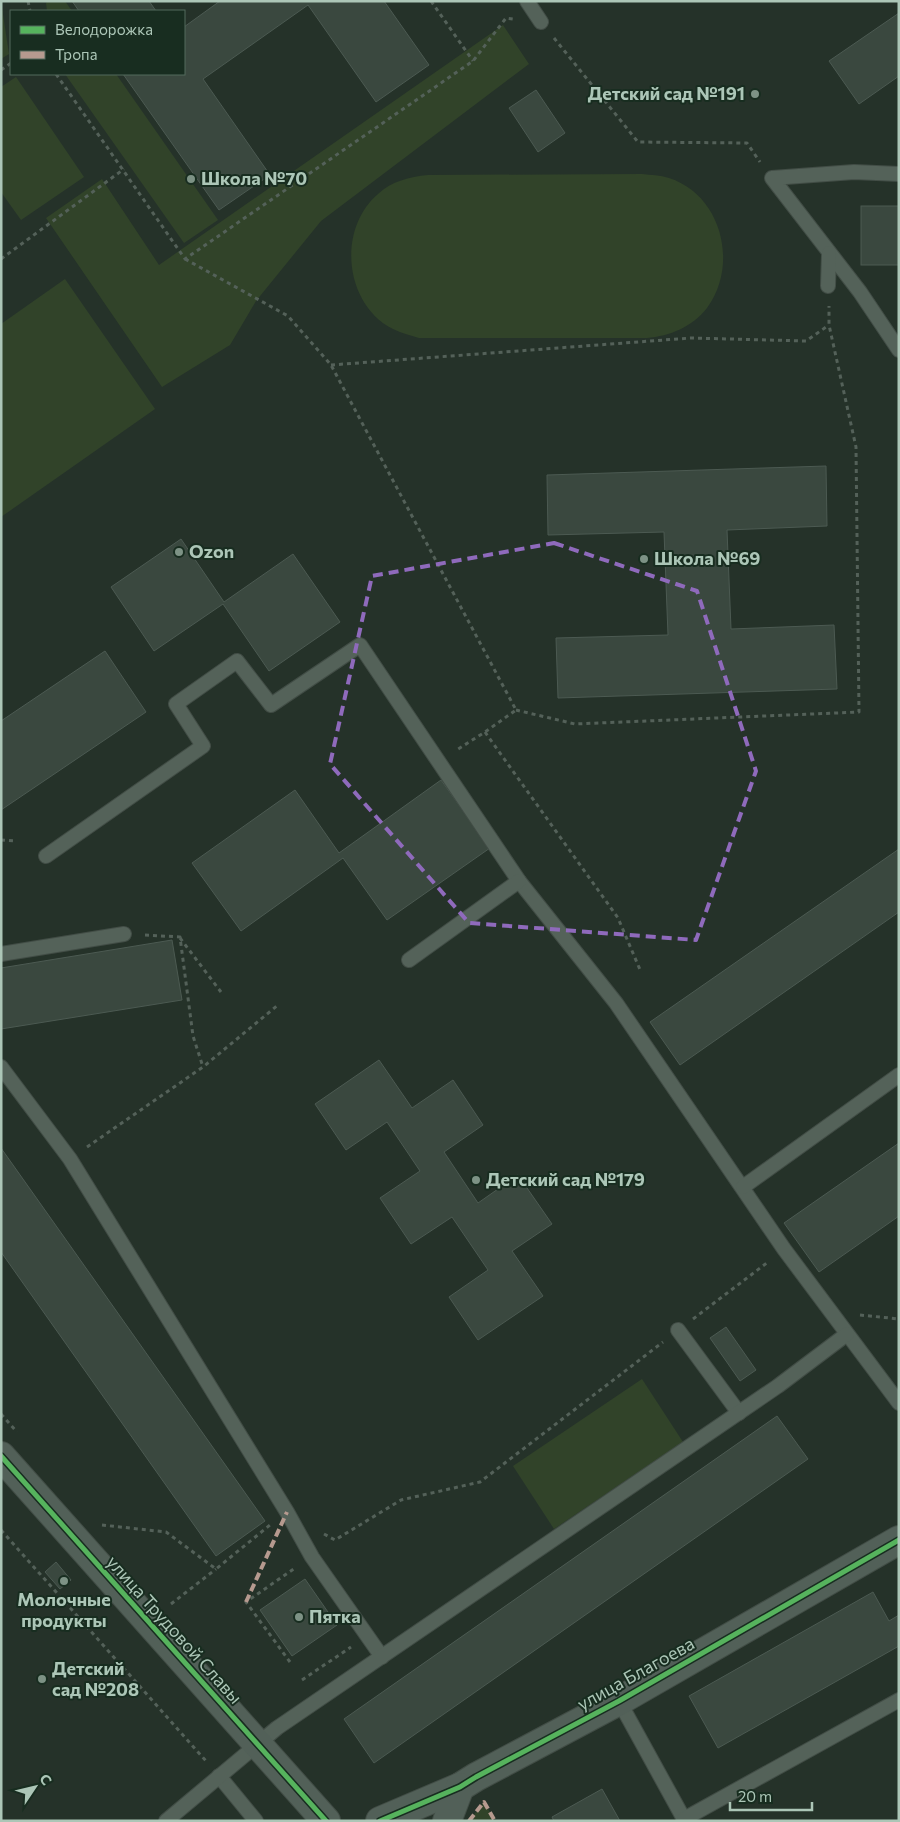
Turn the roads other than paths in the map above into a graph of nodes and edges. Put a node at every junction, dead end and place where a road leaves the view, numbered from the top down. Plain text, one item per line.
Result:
1 (528, 1) edge
2 (541, 22) road end
3 (899, 174) edge
4 (829, 253) junction
5 (828, 286) road end
6 (899, 350) edge
7 (46, 856) dead end
8 (519, 881) junction
9 (124, 934) road end
10 (1, 954) edge
11 (409, 960) dead end
12 (1, 1067) edge
13 (899, 1075) edge
14 (743, 1187) junction
15 (678, 1330) road end
16 (847, 1334) junction
17 (899, 1403) edge
18 (739, 1413) junction
19 (4, 1465) edge
20 (899, 1540) edge
21 (382, 1657) junction
22 (899, 1700) edge
23 (618, 1701) junction
24 (257, 1744) junction
25 (219, 1776) junction
26 (292, 1782) junction
27 (460, 1788) junction
28 (685, 1820) edge
29 (166, 1821) edge
30 (256, 1821) edge
31 (326, 1821) edge
32 (338, 1821) edge
33 (380, 1821) edge
34 (447, 1821) edge

1 - 2 lane
3 - 4 lane
4 - 5 lane
4 - 6 lane
7 - 8 lane
8 - 11 lane
8 - 14 lane
9 - 10 lane
12 - 21 lane
13 - 14 lane
14 - 16 lane
15 - 18 lane
16 - 17 lane
16 - 18 lane
18 - 21 lane
19 - 24 street, улица Трудовой Славы
20 - 23 street, улица Благоева
21 - 24 lane
22 - 28 lane
23 - 27 street, улица Благоева
23 - 28 lane
24 - 25 lane
24 - 26 street, улица Трудовой Славы
25 - 29 lane
25 - 30 lane
26 - 31 street, улица Трудовой Славы
26 - 32 street
27 - 33 street, улица Благоева
27 - 34 street

